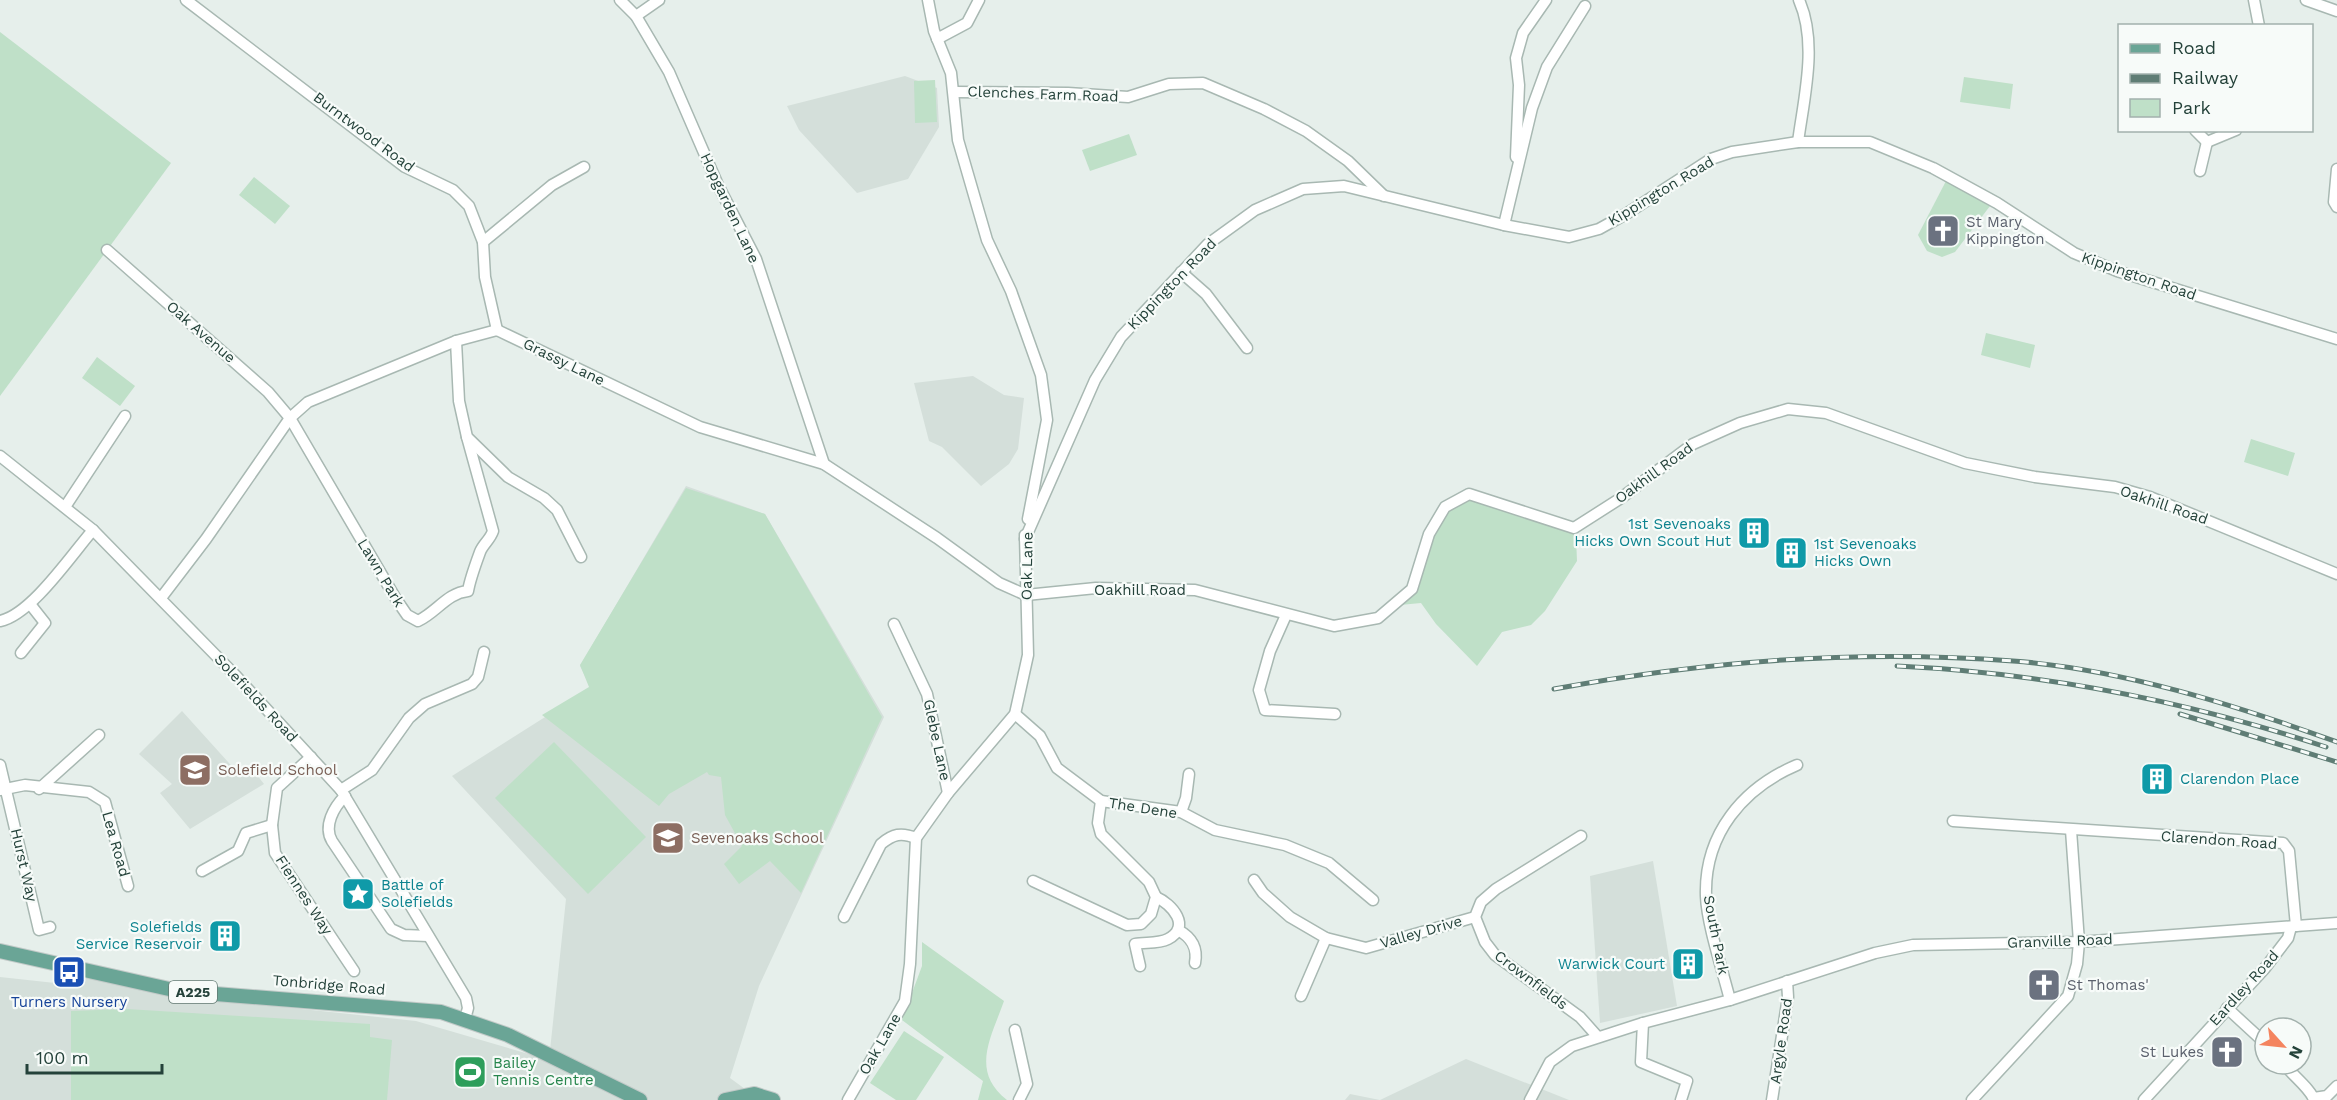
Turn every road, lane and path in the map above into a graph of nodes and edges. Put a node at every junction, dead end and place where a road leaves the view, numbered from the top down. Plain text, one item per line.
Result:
1 (186, 0) edge
2 (620, 0) edge
3 (659, 0) edge
4 (928, 0) edge
5 (979, 0) edge
6 (1546, 0) edge
7 (1799, 0) edge
8 (2254, 0) edge
9 (2306, 0) edge
10 (1585, 6) dead end
11 (2337, 11) edge
12 (636, 16) junction
13 (2259, 24) edge
14 (937, 39) junction
15 (954, 92) junction
16 (2197, 132) edge
17 (2231, 132) edge
18 (1798, 142) junction
19 (2207, 142) junction
20 (584, 167) dead end
21 (2337, 169) edge
22 (1517, 170) junction
23 (2200, 171) dead end
24 (1384, 196) junction
25 (2337, 207) edge
26 (1504, 225) junction
27 (483, 242) junction
28 (107, 250) dead end
29 (1181, 272) junction
30 (497, 330) junction
31 (2337, 339) edge
32 (456, 341) junction
33 (1247, 348) dead end
34 (125, 416) dead end
35 (290, 418) junction
36 (467, 437) junction
37 (0, 456) edge
38 (824, 464) junction
39 (65, 507) junction
40 (93, 530) junction
41 (1024, 539) junction
42 (581, 557) dead end
43 (2337, 574) edge
44 (1026, 595) junction
45 (161, 598) junction
46 (30, 604) junction
47 (1286, 615) junction
48 (0, 621) edge
49 (894, 624) dead end
50 (484, 652) dead end
51 (21, 653) dead end
52 (1015, 714) junction
53 (1335, 714) dead end
54 (99, 735) dead end
55 (311, 757) junction
56 (0, 765) edge
57 (1797, 765) dead end
58 (1192, 782) dead end
59 (3, 789) edge
60 (39, 789) junction
61 (343, 793) junction
62 (948, 793) junction
63 (1101, 801) junction
64 (1181, 812) junction
65 (1953, 821) dead end
66 (272, 825) junction
67 (2071, 830) junction
68 (1581, 836) dead end
69 (916, 838) junction
70 (202, 871) dead end
71 (1050, 875) dead end
72 (1254, 880) dead end
73 (1033, 881) dead end
74 (128, 886) dead end
75 (1045, 886) junction
76 (1156, 897) junction
77 (1373, 900) dead end
78 (844, 916) dead end
79 (1475, 917) junction
80 (2337, 922) edge
81 (2294, 926) junction
82 (50, 927) dead end
83 (1178, 930) junction
84 (429, 936) junction
85 (1326, 938) junction
86 (2079, 942) junction
87 (0, 951) edge
88 (1196, 963) dead end
89 (1140, 966) dead end
90 (354, 971) dead end
91 (1787, 981) junction
92 (1301, 996) dead end
93 (1730, 1000) junction
94 (2227, 1008) junction
95 (465, 1019) junction
96 (1643, 1023) junction
97 (1015, 1030) dead end
98 (2253, 1032) edge
99 (1597, 1036) junction
100 (2293, 1076) edge
101 (2337, 1086) edge
102 (2314, 1099) edge
103 (640, 1100) edge
104 (725, 1100) edge
105 (773, 1100) edge
106 (848, 1100) edge
107 (1019, 1100) edge
108 (1530, 1100) edge
109 (1681, 1100) edge
110 (1772, 1100) edge
111 (1972, 1100) edge
112 (2144, 1100) edge

1 - 27 street, Burntwood Road
2 - 12 street, Hopgarden Lane
3 - 12 street
4 - 14 street, Oak Lane
5 - 14 street
6 - 22 street
7 - 18 street
8 - 13 street
9 - 11 street
10 - 22 street
12 - 38 street, Hopgarden Lane
14 - 15 street, Oak Lane
15 - 24 street, Clenches Farm Road
15 - 41 street, Oak Lane
16 - 19 street
17 - 19 street
18 - 26 street, Kippington Road
18 - 31 street, Kippington Road
19 - 23 street
20 - 27 street
21 - 25 street
22 - 26 street
24 - 26 street, Kippington Road
24 - 29 street, Kippington Road
27 - 30 street, Burntwood Road
28 - 35 street, Oak Avenue
29 - 33 street
29 - 41 street, Kippington Road
30 - 32 street
30 - 38 street, Grassy Lane
32 - 35 street
32 - 36 street
34 - 39 street
35 - 36 street, Lawn Park
35 - 45 street
36 - 42 street
37 - 39 street, Solefields Road
38 - 44 street, Grassy Lane
39 - 40 street, Solefields Road
40 - 45 street, Solefields Road
40 - 46 street
41 - 44 street, Oak Lane
43 - 47 street, Oakhill Road
44 - 47 street, Oakhill Road
44 - 52 street, Oak Lane
45 - 55 street, Solefields Road
46 - 48 street
46 - 51 street
47 - 53 street
49 - 62 street, Glebe Lane
50 - 61 street
52 - 62 street, Oak Lane
52 - 63 street, The Dene
54 - 60 street
55 - 61 street, Solefields Road
55 - 66 street, Fiennes Way
56 - 59 street, Hurst Way
57 - 93 street, South Park
58 - 64 street
59 - 60 street, Lea Road
59 - 82 street, Hurst Way
60 - 74 street, Lea Road
61 - 84 street, Solefields Road
61 - 84 street
62 - 69 street, Oak Lane
63 - 64 street, The Dene
63 - 76 street
64 - 77 street, The Dene
65 - 67 street, Clarendon Road
66 - 70 street
66 - 90 street, Fiennes Way
67 - 81 street, Clarendon Road
67 - 86 street
68 - 79 street, Valley Drive
69 - 78 street
69 - 106 street, Oak Lane
71 - 75 street
72 - 85 street, Valley Drive
73 - 75 street
75 - 76 street
76 - 83 street
79 - 85 street, Valley Drive
79 - 99 street, Crownfields
80 - 81 street, Granville Road
81 - 86 street, Granville Road
81 - 94 street, Eardley Road
83 - 88 street
83 - 89 street
84 - 95 street, Solefields Road
85 - 92 street
86 - 91 street, Granville Road
86 - 111 street
87 - 95 main road, Tonbridge Road / A225
91 - 93 street
91 - 110 street, Argyle Road
93 - 96 street
94 - 98 street
94 - 112 street, Eardley Road
95 - 103 main road, Tonbridge Road / A225
96 - 99 street
96 - 109 street
97 - 107 street
99 - 108 street
100 - 102 street
101 - 102 street
104 - 105 main road

